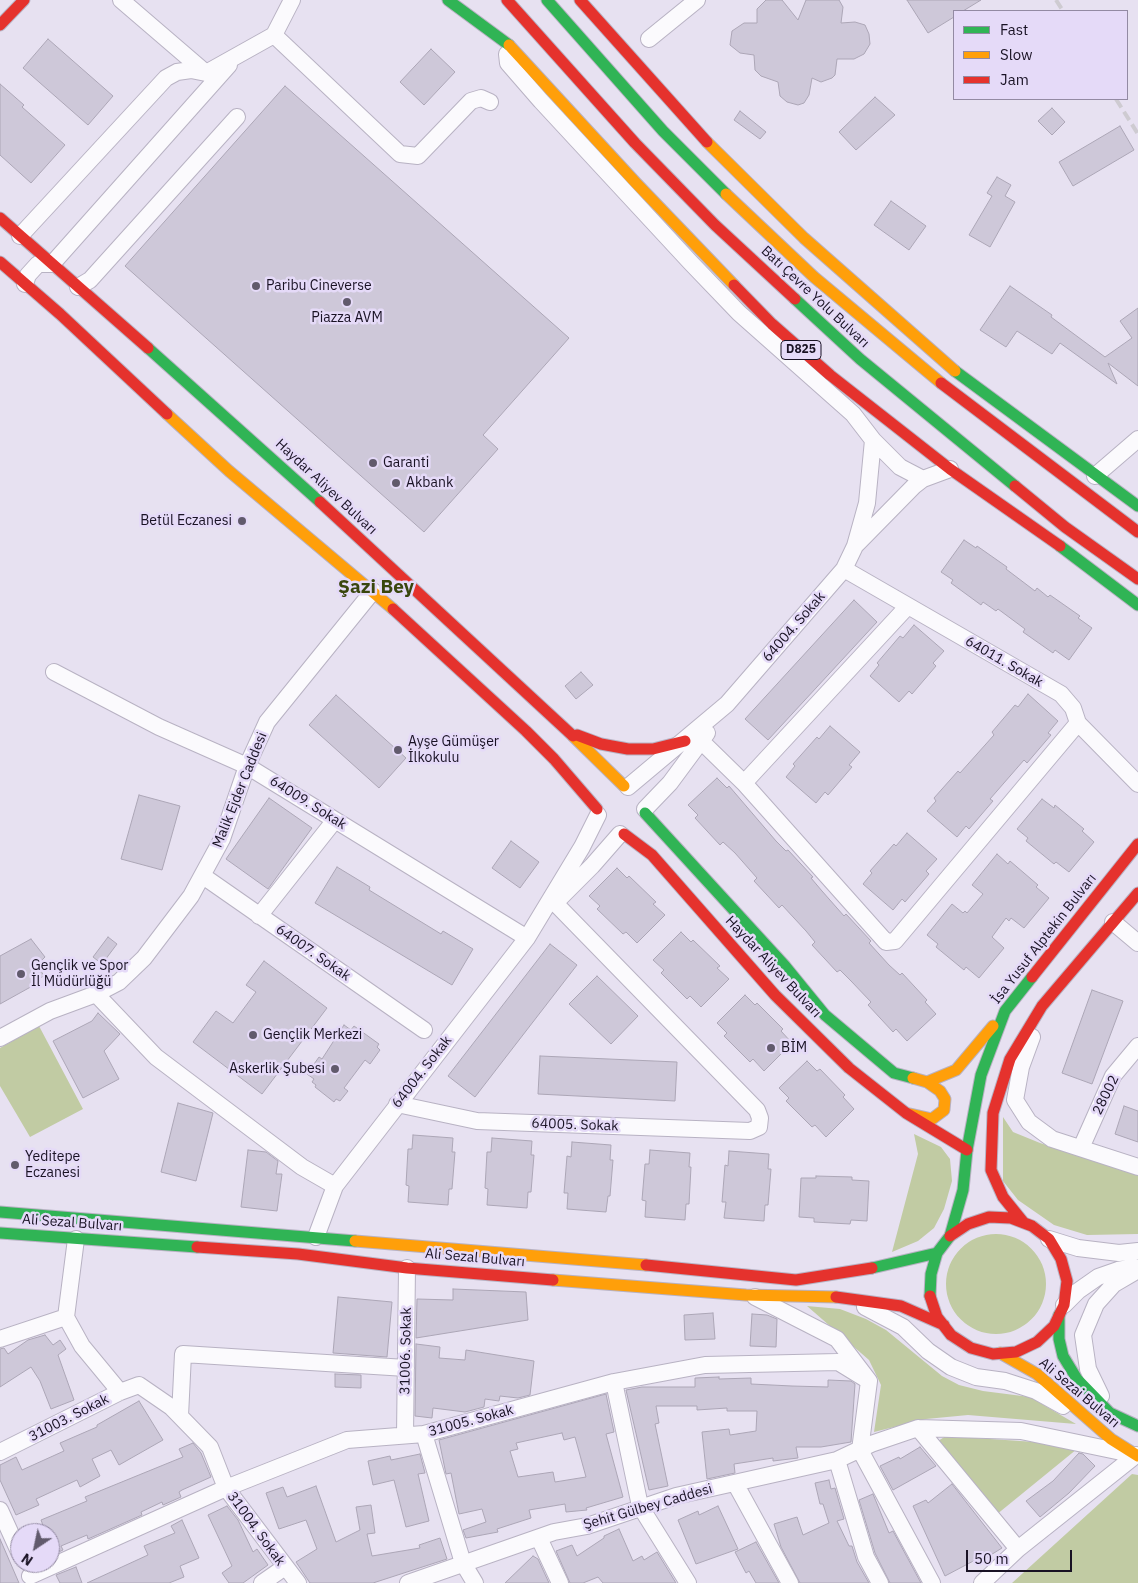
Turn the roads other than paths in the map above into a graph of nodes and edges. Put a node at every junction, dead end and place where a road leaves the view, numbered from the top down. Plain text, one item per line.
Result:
1 (24, 0) edge
2 (121, 0) edge
3 (292, 0) edge
4 (448, 0) edge
5 (507, 0) edge
6 (547, 0) edge
7 (580, 0) edge
8 (697, 0) edge
9 (479, 8) dead end
10 (0, 25) edge
11 (274, 34) junction
12 (650, 39) dead end
13 (508, 45) junction
14 (234, 58) junction
15 (206, 73) junction
16 (490, 102) dead end
17 (237, 117) dead end
18 (0, 218) edge
19 (20, 236) junction
20 (0, 262) edge
21 (52, 264) junction
22 (25, 284) junction
23 (78, 286) junction
24 (1138, 439) edge
25 (873, 440) junction
26 (950, 469) junction
27 (1095, 476) junction
28 (923, 479) junction
29 (1138, 506) edge
30 (1138, 532) edge
31 (855, 546) junction
32 (844, 569) junction
33 (1138, 579) edge
34 (373, 591) junction
35 (1138, 605) edge
36 (907, 606) junction
37 (54, 672) dead end
38 (727, 704) junction
39 (1078, 723) junction
40 (569, 732) junction
41 (701, 740) junction
42 (685, 741) junction
43 (247, 766) junction
44 (744, 783) junction
45 (1138, 784) edge
46 (626, 786) junction
47 (611, 788) dead end
48 (601, 796) dead end
49 (598, 812) junction
50 (335, 820) junction
51 (635, 824) junction
52 (1138, 844) edge
53 (203, 876) junction
54 (1138, 893) edge
55 (555, 903) junction
56 (543, 914) junction
57 (259, 916) junction
58 (1113, 922) junction
59 (527, 938) junction
60 (1138, 943) edge
61 (96, 994) junction
62 (1042, 1006) junction
63 (1005, 1011) junction
64 (424, 1030) dead end
65 (0, 1038) edge
66 (1138, 1046) edge
67 (927, 1082) junction
68 (397, 1104) junction
69 (906, 1112) junction
70 (1081, 1148) junction
71 (967, 1150) junction
72 (1138, 1167) edge
73 (335, 1186) junction
74 (0, 1212) edge
75 (1024, 1223) junction
76 (0, 1233) edge
77 (950, 1236) junction
78 (316, 1237) junction
79 (76, 1239) junction
80 (1049, 1239) junction
81 (1138, 1251) edge
82 (937, 1253) junction
83 (407, 1268) junction
84 (1138, 1268) edge
85 (751, 1295) junction
86 (840, 1296) junction
87 (1062, 1310) junction
88 (66, 1317) junction
89 (944, 1326) junction
90 (0, 1339) edge
91 (1000, 1353) junction
92 (406, 1368) junction
93 (869, 1381) junction
94 (614, 1382) junction
95 (139, 1385) joint
96 (120, 1392) junction
97 (1110, 1413) junction
98 (180, 1416) junction
99 (1093, 1421) junction
100 (1138, 1426) edge
101 (918, 1428) junction
102 (424, 1434) junction
103 (405, 1435) junction
104 (860, 1450) junction
105 (0, 1452) edge
106 (1137, 1456) edge
107 (837, 1460) junction
108 (735, 1483) junction
109 (226, 1488) junction
110 (640, 1506) junction
111 (0, 1510) edge
112 (10, 1532) edge
113 (539, 1538) junction
114 (1018, 1549) junction
115 (463, 1563) junction
116 (285, 1568) junction
117 (29, 1574) edge
118 (262, 1583) edge
119 (298, 1583) edge
120 (408, 1583) edge
121 (475, 1583) edge
122 (560, 1583) edge
123 (688, 1583) edge
124 (790, 1583) edge
125 (880, 1583) edge
126 (932, 1583) edge
127 (982, 1583) edge

1 - 10 main road
2 - 15 street
3 - 11 street
4 - 13 main road
5 - 33 main road, Batı Çevre Yolu Bulvarı
6 - 30 main road, Batı Çevre Yolu Bulvarı
7 - 27 main road
8 - 12 street
9 - 13 main road, D825
11 - 14 street
11 - 16 street
13 - 25 street
13 - 26 main road, D825
14 - 15 street
14 - 21 street
15 - 19 street
17 - 23 street
18 - 19 main road, Haydar Aliyev Bulvarı
19 - 21 main road, Haydar Aliyev Bulvarı
20 - 22 main road
21 - 22 street
21 - 23 main road, Haydar Aliyev Bulvarı
22 - 34 main road
23 - 40 main road, Haydar Aliyev Bulvarı
24 - 27 street
25 - 28 street
25 - 31 street
26 - 28 street
26 - 35 main road, D825
27 - 29 main road
28 - 31 street
31 - 32 street, 64004. Sokak
32 - 36 street, 64011. Sokak
32 - 38 street, 64004. Sokak
34 - 43 street, Malik Ejder Caddesi
34 - 49 main road
36 - 39 street, 64011. Sokak
36 - 44 street
37 - 43 street, 64009. Sokak
38 - 41 street, 64004. Sokak
38 - 42 street, 64004. Sokak
39 - 44 street
39 - 45 street, 64011. Sokak
40 - 42 main road
40 - 46 main road, Haydar Aliyev Bulvarı
41 - 44 street
41 - 51 street, 64004. Sokak
42 - 46 street, 64004. Sokak
43 - 50 street, 64009. Sokak
43 - 53 street, Malik Ejder Caddesi
46 - 47 main road
46 - 51 main road, Haydar Aliyev Bulvarı
48 - 49 main road
49 - 51 main road
49 - 56 street, 64004. Sokak
50 - 57 street
50 - 59 street, 64009. Sokak
51 - 55 street, 64004. Sokak
51 - 67 main road, Haydar Aliyev Bulvarı
51 - 69 main road, Haydar Aliyev Bulvarı
52 - 63 main road, İsa Yusuf Alptekin Bulvarı
53 - 57 street, 64007. Sokak
53 - 61 street, Malik Ejder Caddesi
54 - 58 main road
55 - 56 street, 64004. Sokak
55 - 68 street, 64005. Sokak
56 - 59 street, 64004. Sokak
57 - 64 street, 64007. Sokak
58 - 60 street
58 - 62 main road
59 - 68 street, 64004. Sokak
61 - 65 street, Malik Ejder Caddesi
61 - 73 street
62 - 70 street
62 - 75 main road
63 - 67 main road
63 - 71 main road, İsa Yusuf Alptekin Bulvarı
66 - 70 street, 28002
67 - 69 main road, Haydar Aliyev Bulvarı
68 - 73 street, 64004. Sokak
69 - 71 main road, Haydar Aliyev Bulvarı
70 - 72 street
71 - 77 main road, İsa Yusuf Alptekin Bulvarı
73 - 78 street, 64004. Sokak
74 - 78 main road, Ali Sezal Bulvarı
75 - 77 main road
75 - 80 main road
76 - 79 main road, Ali Sezal Bulvarı
77 - 82 main road
78 - 82 main road, Ali Sezal Bulvarı
79 - 83 main road, Ali Sezal Bulvarı
79 - 88 street
80 - 81 street
80 - 87 main road
82 - 89 main road
83 - 85 main road, Ali Sezal Bulvarı
83 - 92 street, 31006. Sokak
84 - 87 street
84 - 97 street
85 - 86 main road, Ali Sezal Bulvarı
85 - 93 street
86 - 89 main road, Ali Sezal Bulvarı
86 - 99 street
87 - 91 main road
87 - 97 main road, Ali Sezai Bulvarı
88 - 90 street
88 - 96 street
89 - 91 main road
91 - 99 main road, Ali Sezai Bulvarı
92 - 98 street
92 - 103 street, 31006. Sokak
93 - 94 street, 31005. Sokak
93 - 104 street
94 - 102 street, 31005. Sokak
94 - 110 street
95 - 96 street, 31003. Sokak
95 - 98 street, 31004. Sokak
96 - 105 street, 31003. Sokak
97 - 100 main road, Ali Sezai Bulvarı
98 - 109 street, 31004. Sokak
99 - 106 main road, Ali Sezai Bulvarı
101 - 104 street, Şehit Gülbey Caddesi
101 - 106 street
101 - 114 street
102 - 103 street, 31005. Sokak
102 - 115 street
103 - 109 street, 31005. Sokak
104 - 107 street, Şehit Gülbey Caddesi
104 - 126 street
106 - 114 street
107 - 108 street, Şehit Gülbey Caddesi
107 - 125 street
108 - 110 street, Şehit Gülbey Caddesi
108 - 124 street
109 - 116 street, 31004. Sokak
109 - 117 street, 31005. Sokak
110 - 113 street, Şehit Gülbey Caddesi
110 - 123 street
111 - 112 street
113 - 115 street, Şehit Gülbey Caddesi
113 - 122 street
114 - 127 street
115 - 120 street, Şehit Gülbey Caddesi
115 - 121 street
116 - 118 street
116 - 119 street, 31004. Sokak

